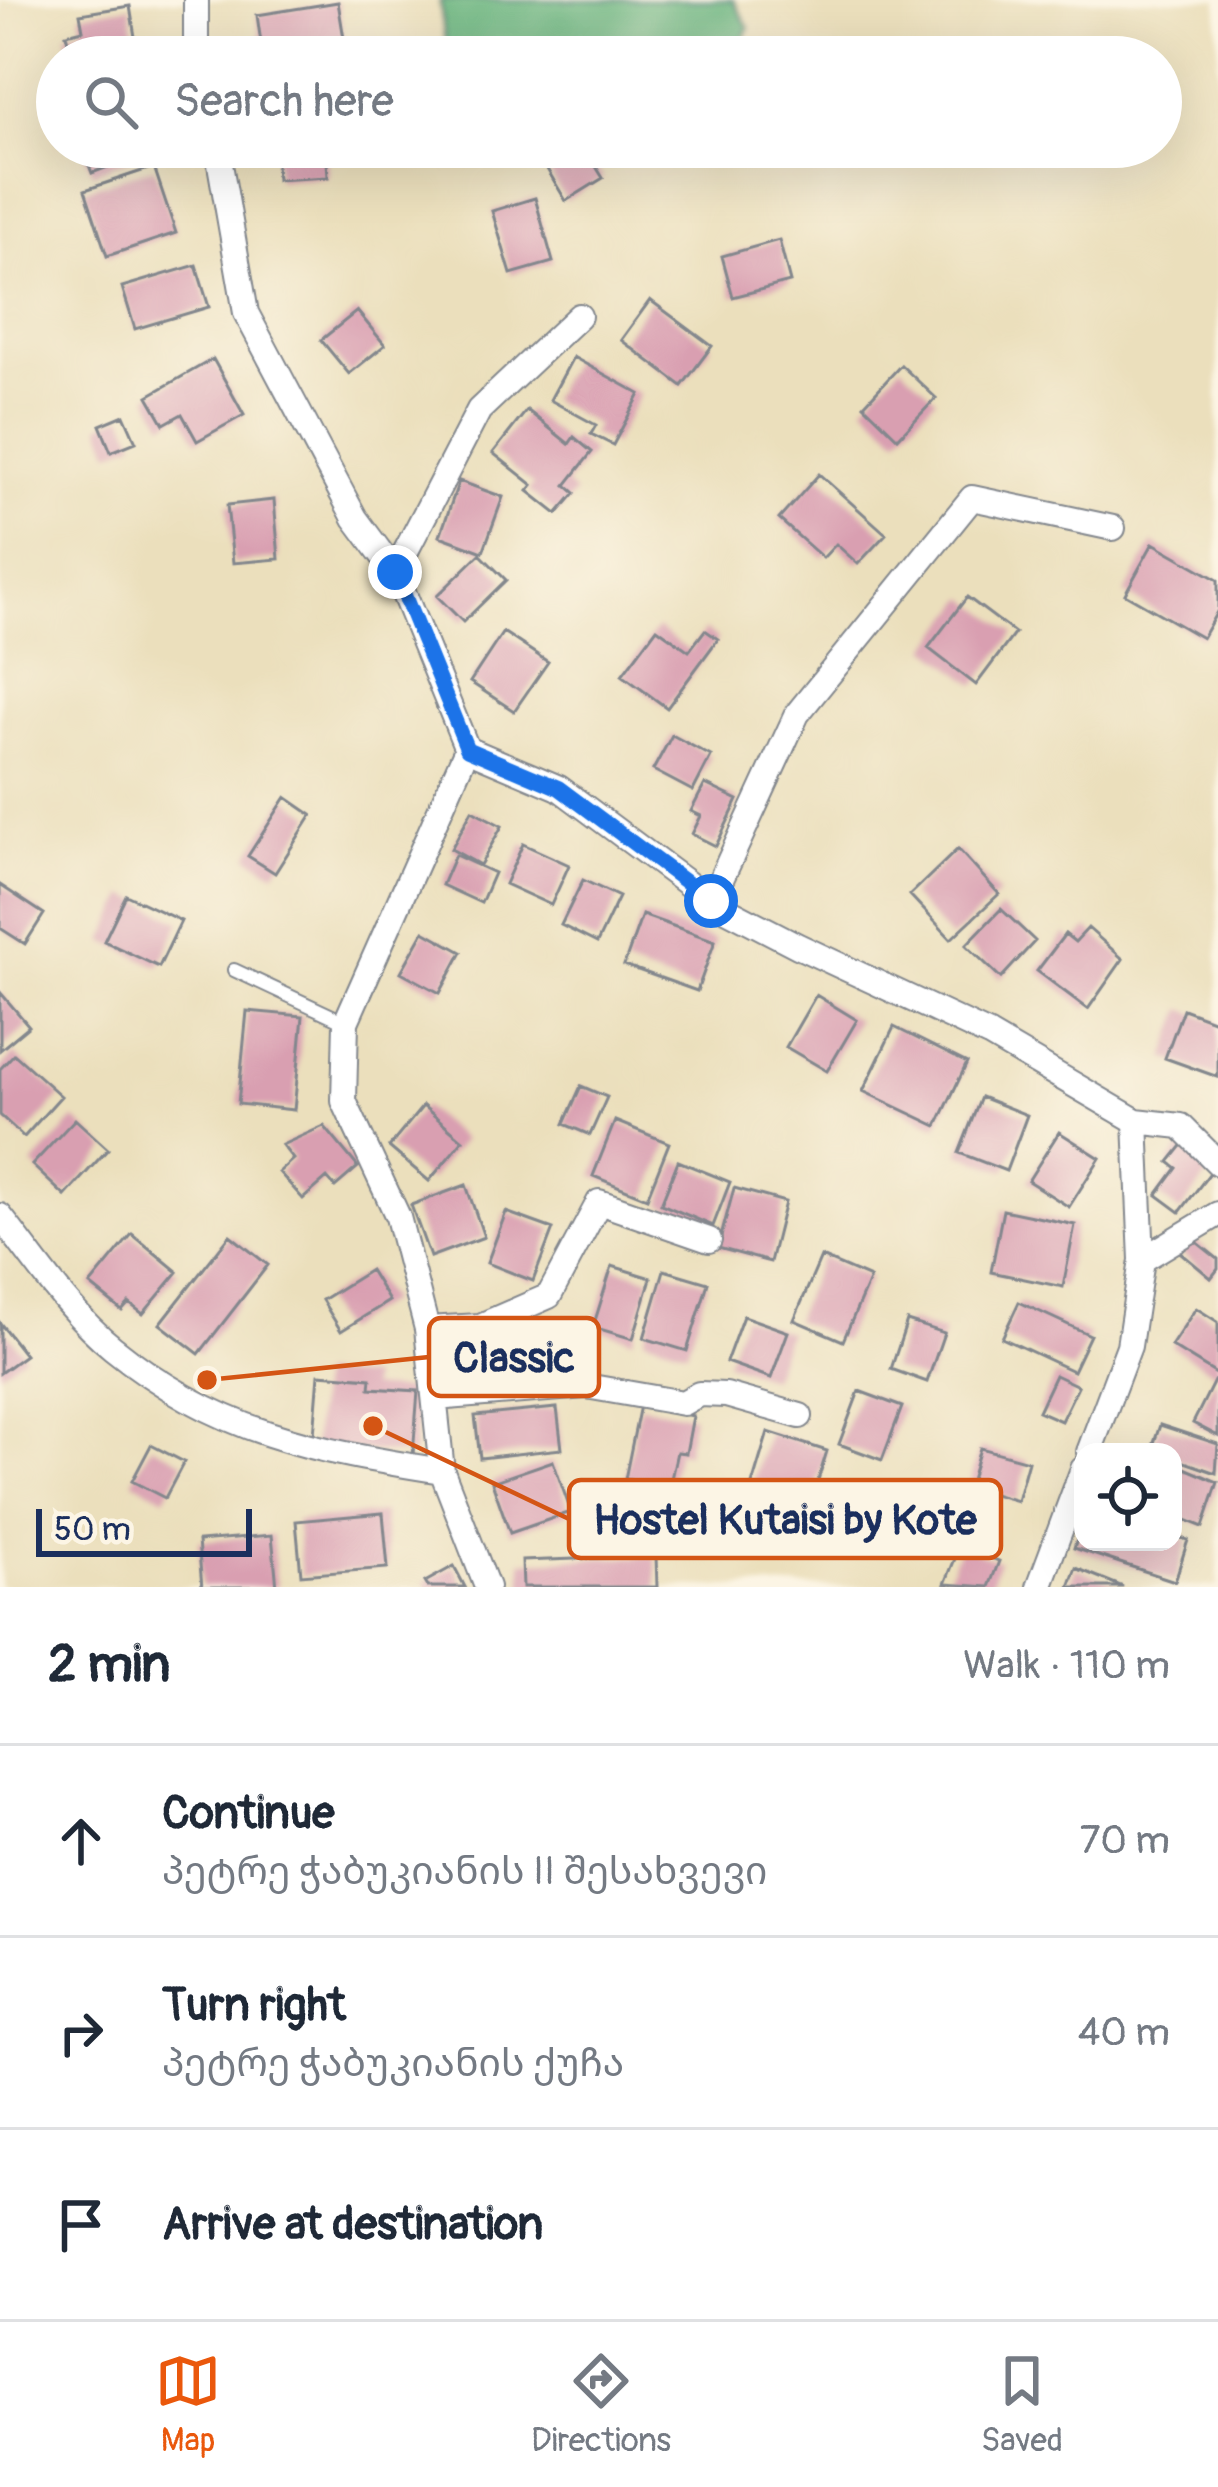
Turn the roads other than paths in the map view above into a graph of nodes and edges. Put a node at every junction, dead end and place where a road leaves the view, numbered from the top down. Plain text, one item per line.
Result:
1 (196, 0) edge
2 (196, 36) edge
3 (221, 168) edge
4 (579, 316) dead end
5 (1113, 528) dead end
6 (395, 572) junction
7 (467, 749) junction
8 (711, 901) junction
9 (234, 970) dead end
10 (346, 1022) junction
11 (1136, 1121) junction
12 (1218, 1163) edge
13 (1218, 1214) edge
14 (0, 1216) edge
15 (710, 1240) dead end
16 (1142, 1260) junction
17 (428, 1329) junction
18 (435, 1398) junction
19 (800, 1416) dead end
20 (1092, 1443) edge
21 (442, 1471) junction
22 (1074, 1493) edge
23 (487, 1587) edge
24 (1039, 1587) edge

1 - 2 street
3 - 6 street
4 - 6 street
5 - 8 street
6 - 7 street
7 - 8 street
7 - 10 street
8 - 11 street
9 - 10 lane
10 - 17 street
11 - 12 street
11 - 16 street
13 - 16 street
14 - 21 street
15 - 17 street
16 - 20 street
17 - 18 street
18 - 19 street
18 - 21 street
21 - 23 street
22 - 24 street

